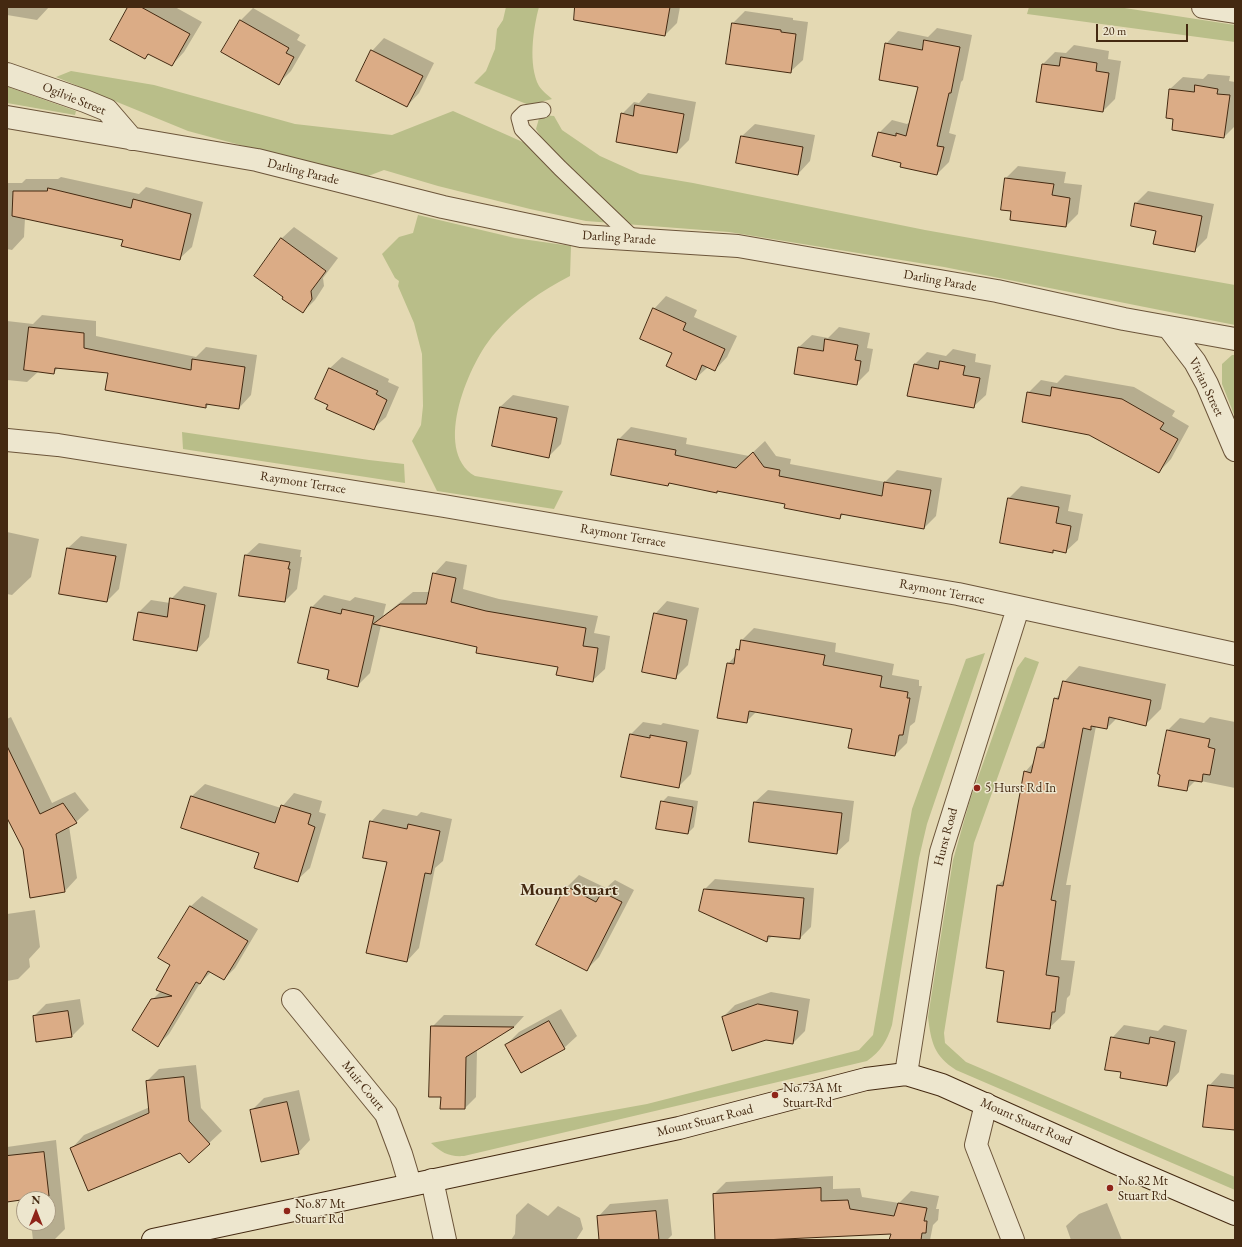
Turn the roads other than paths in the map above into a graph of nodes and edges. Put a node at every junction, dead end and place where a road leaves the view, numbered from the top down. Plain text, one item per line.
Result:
1 (1203, 7) edge
2 (1235, 12) edge
3 (7, 74) edge
4 (543, 110) dead end
5 (7, 117) edge
6 (132, 139) junction
7 (634, 239) junction
8 (1169, 328) junction
9 (1235, 340) edge
10 (7, 440) edge
11 (1235, 450) edge
12 (1018, 608) junction
13 (1235, 654) edge
14 (292, 1000) dead end
15 (906, 1074) junction
16 (986, 1104) junction
17 (432, 1180) junction
18 (410, 1184) junction
19 (1235, 1214) edge
20 (153, 1240) edge
21 (445, 1240) edge
22 (1013, 1240) edge

1 - 2 street
3 - 6 street, Ogilvie Street
4 - 7 lane
5 - 6 street, Darling Parade
6 - 7 street, Darling Parade
7 - 8 street, Darling Parade
8 - 9 street, Darling Parade
8 - 11 street, Vivian Street
10 - 12 street, Raymont Terrace
12 - 13 street, Raymont Terrace
12 - 15 street, Hurst Road
14 - 18 street, Muir Court
15 - 16 street, Mount Stuart Road
15 - 17 street, Mount Stuart Road
16 - 19 street, Mount Stuart Road
16 - 22 street
17 - 18 street, Mount Stuart Road
17 - 21 street
18 - 20 street, Mount Stuart Road

